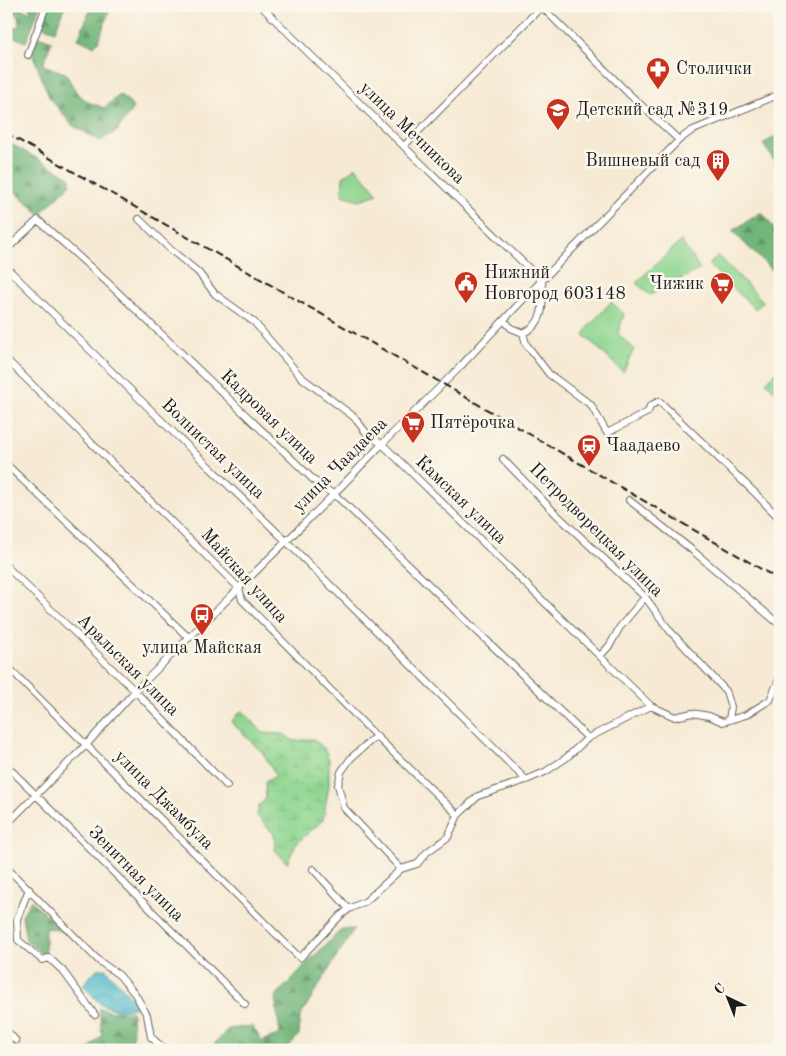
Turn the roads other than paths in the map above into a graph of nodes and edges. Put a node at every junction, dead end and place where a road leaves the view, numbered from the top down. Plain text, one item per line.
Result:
1 (46, 6) edge
2 (261, 6) edge
3 (542, 6) edge
4 (28, 55) dead end
5 (780, 94) edge
6 (680, 140) junction
7 (404, 146) junction
8 (139, 219) dead end
9 (6, 250) edge
10 (6, 267) edge
11 (542, 281) junction
12 (504, 320) junction
13 (523, 333) junction
14 (6, 358) edge
15 (382, 444) junction
16 (504, 459) dead end
17 (6, 464) edge
18 (334, 494) junction
19 (629, 500) dead end
20 (780, 519) edge
21 (286, 541) junction
22 (6, 566) edge
23 (239, 588) junction
24 (645, 597) junction
25 (780, 625) edge
26 (189, 638) junction
27 (600, 656) junction
28 (6, 665) edge
29 (780, 677) edge
30 (135, 691) junction
31 (651, 706) junction
32 (729, 720) junction
33 (376, 736) junction
34 (588, 738) junction
35 (87, 744) junction
36 (6, 765) edge
37 (526, 780) junction
38 (227, 786) dead end
39 (37, 795) junction
40 (458, 815) junction
41 (6, 826) edge
42 (6, 866) edge
43 (401, 869) junction
44 (313, 870) dead end
45 (28, 889) junction
46 (349, 909) junction
47 (245, 1004) dead end
48 (95, 1016) dead end
49 (6, 1030) edge
50 (16, 1040) dead end
51 (164, 1050) edge

1 - 4 street
2 - 7 street, улица Мечникова
3 - 6 street
3 - 7 street
5 - 6 street, улица Чаадаева
6 - 11 street, улица Чаадаева
7 - 11 street, улица Мечникова
8 - 15 street, Камская улица
9 - 18 street, Кадровая улица
10 - 21 street, Волнистая улица
11 - 12 street, улица Чаадаева
11 - 13 street
12 - 13 street
12 - 15 street, улица Чаадаева
13 - 20 street
14 - 23 street, Майская улица
15 - 18 street, улица Чаадаева
15 - 27 street, Камская улица
16 - 24 street, Петродворецкая улица
17 - 26 street
18 - 21 street, улица Чаадаева
18 - 34 street, Кадровая улица
19 - 25 street
21 - 23 street, улица Чаадаева
21 - 37 street, Волнистая улица
22 - 30 street, Аральская улица
23 - 26 street, улица Чаадаева
23 - 33 street, Майская улица
24 - 27 street
24 - 32 street, Петродворецкая улица
26 - 30 street, улица Чаадаева
27 - 31 street, Камская улица
28 - 35 street, улица Джамбула
29 - 32 street
30 - 35 street, улица Чаадаева
30 - 38 street, Аральская улица
31 - 32 street, Камская улица
31 - 34 street
33 - 40 street, Майская улица
33 - 43 street
34 - 37 street
35 - 39 street, улица Чаадаева
35 - 46 street, улица Джамбула
36 - 39 street, Зенитная улица
37 - 40 street
39 - 41 street, улица Чаадаева
39 - 47 street, Зенитная улица
40 - 43 street
42 - 45 street
43 - 46 street
44 - 46 street
45 - 48 street
45 - 51 street
49 - 50 street

